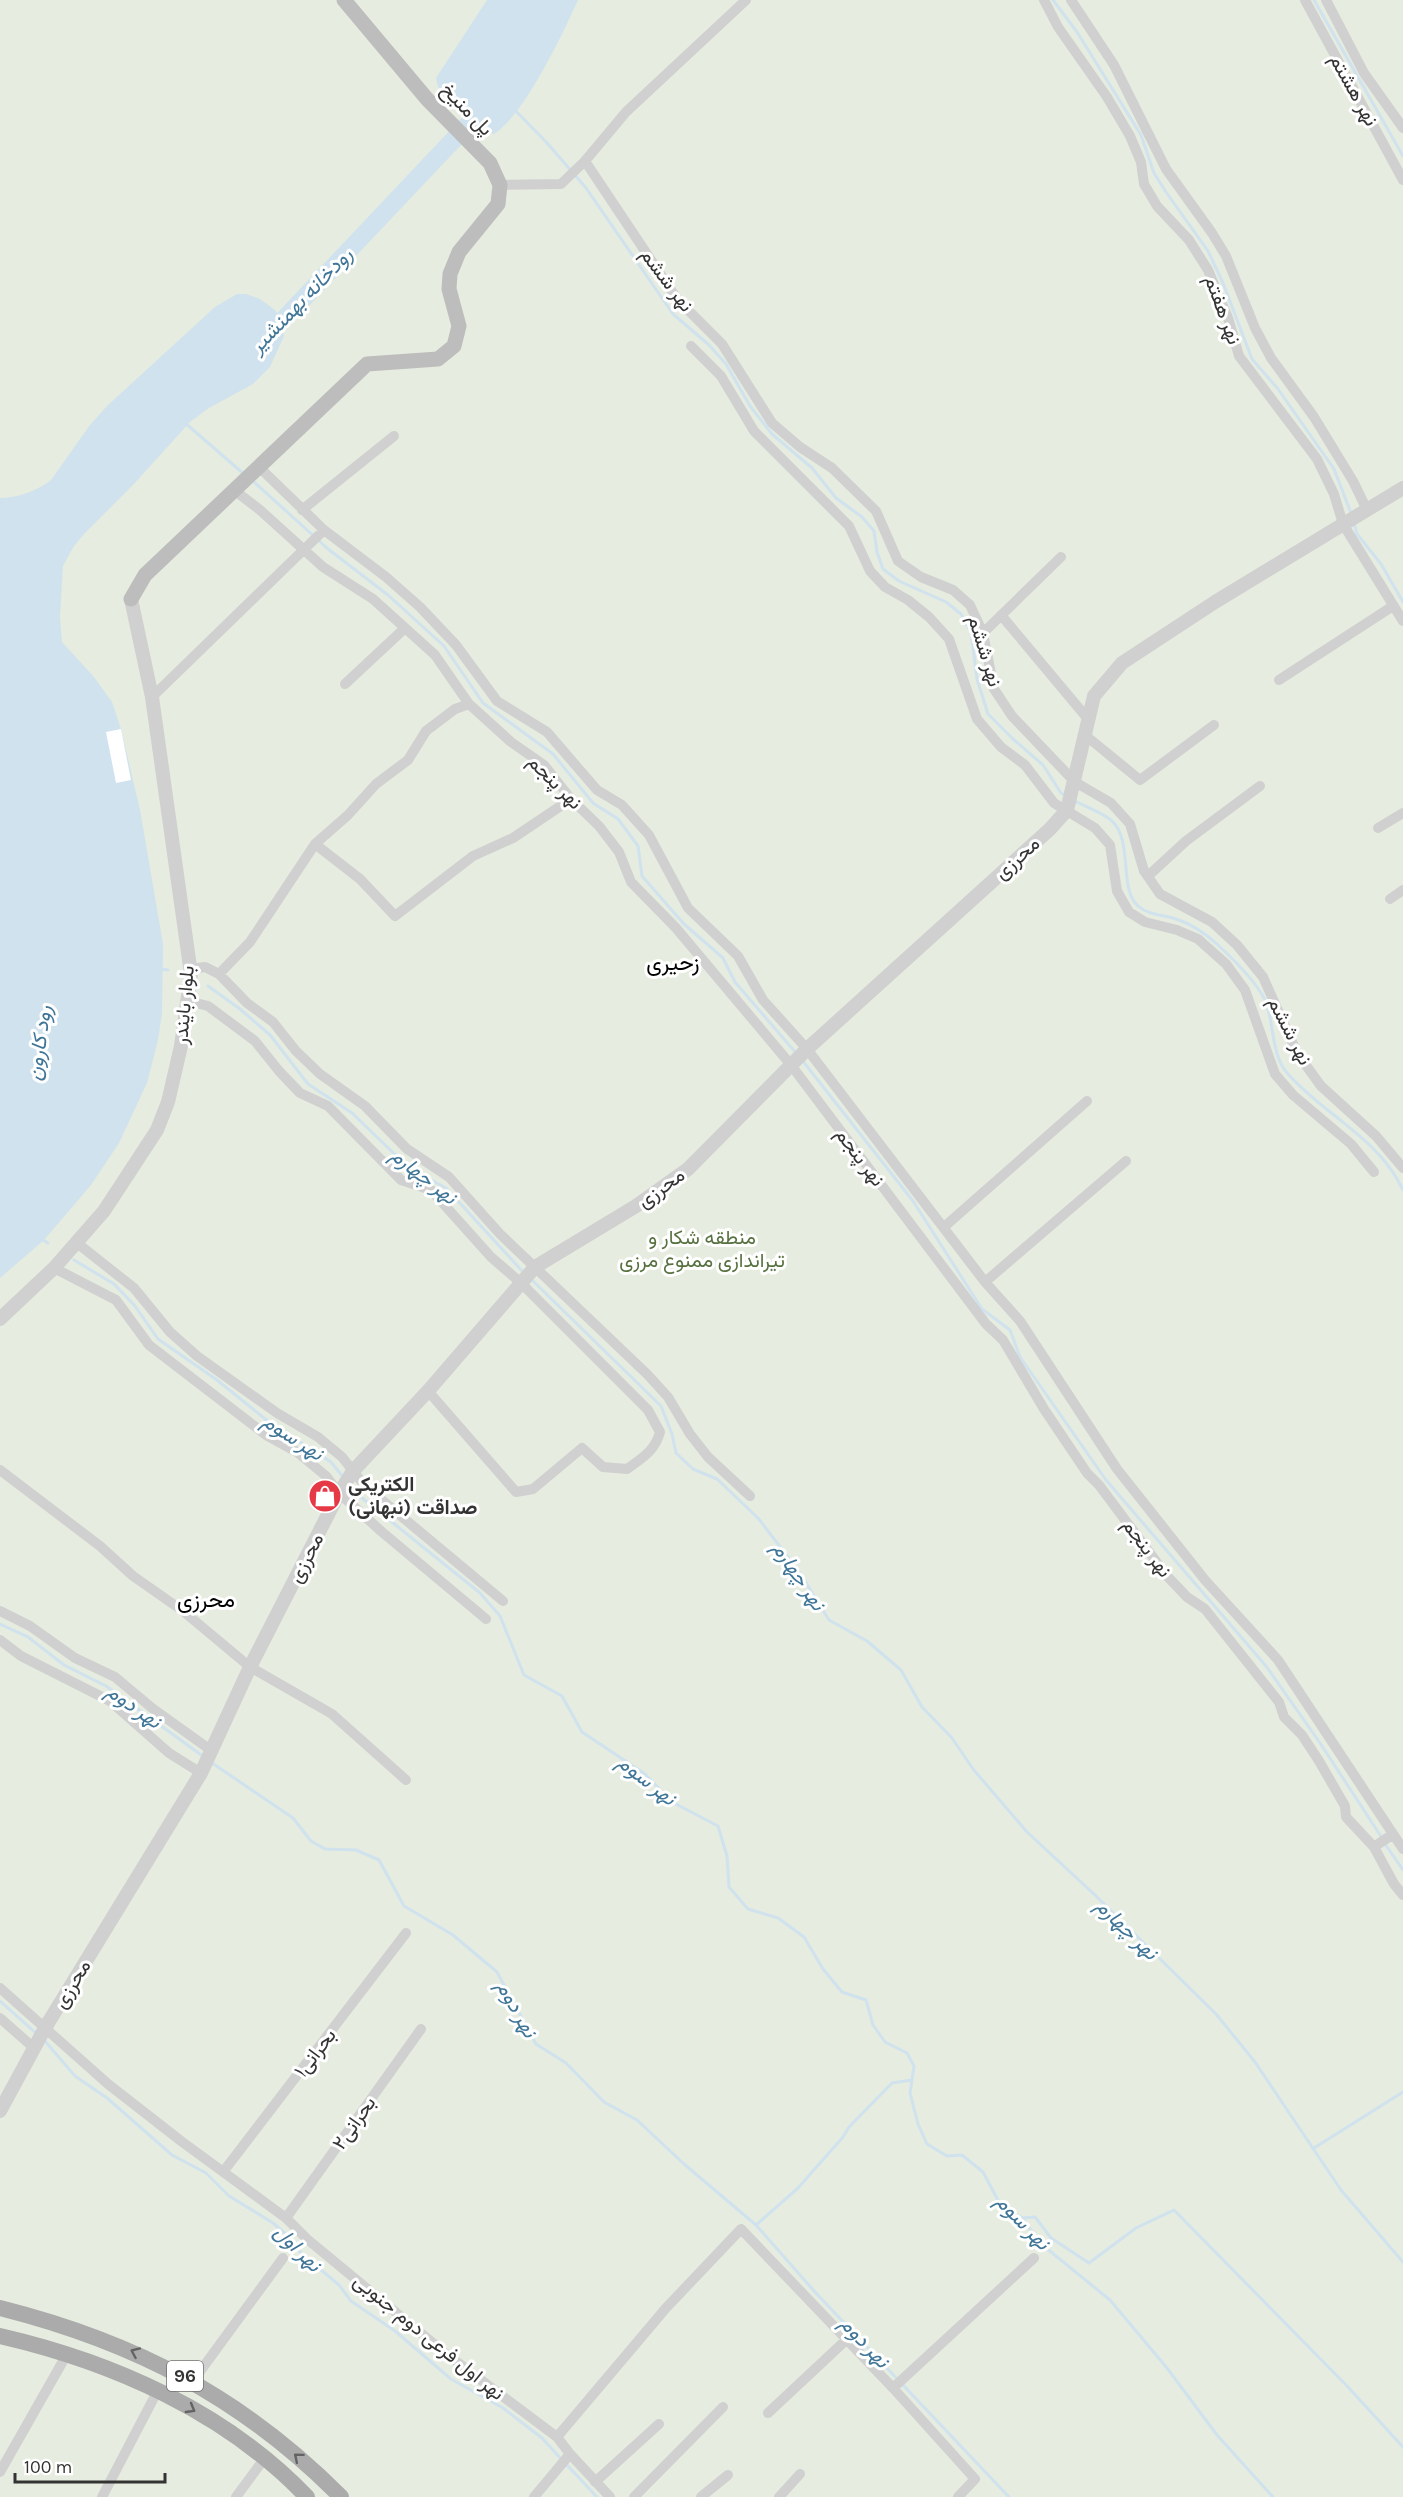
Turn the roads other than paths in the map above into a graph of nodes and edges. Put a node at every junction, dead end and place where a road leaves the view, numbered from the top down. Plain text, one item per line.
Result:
1 (344, 0) edge
2 (746, 0) edge
3 (1044, 0) edge
4 (1071, 0) edge
5 (1305, 0) edge
6 (1326, 0) edge
7 (1403, 128) edge
8 (581, 164) junction
9 (1403, 180) edge
10 (500, 185) junction
11 (691, 346) dead end
12 (394, 436) dead end
13 (256, 469) junction
14 (239, 486) junction
15 (1403, 488) edge
16 (302, 510) junction
17 (1353, 518) junction
18 (322, 531) junction
19 (303, 549) junction
20 (1061, 557) dead end
21 (131, 599) joint
22 (1393, 606) junction
23 (1001, 615) junction
24 (1403, 621) edge
25 (405, 628) junction
26 (983, 633) junction
27 (1279, 680) dead end
28 (345, 684) dead end
29 (152, 697) junction
30 (469, 704) junction
31 (1088, 719) junction
32 (1214, 725) dead end
33 (1085, 735) junction
34 (1074, 785) junction
35 (1260, 786) dead end
36 (571, 799) junction
37 (1068, 807) junction
38 (1403, 813) edge
39 (1378, 828) dead end
40 (315, 844) junction
41 (1148, 876) junction
42 (1403, 890) edge
43 (1389, 899) dead end
44 (190, 969) junction
45 (219, 974) junction
46 (188, 1001) junction
47 (800, 1056) junction
48 (1087, 1101) dead end
49 (1126, 1161) dead end
50 (1403, 1168) edge
51 (1374, 1172) dead end
52 (944, 1227) junction
53 (77, 1243) junction
54 (54, 1268) junction
55 (528, 1275) junction
56 (985, 1282) junction
57 (0, 1319) edge
58 (428, 1391) junction
59 (0, 1470) edge
60 (347, 1482) junction
61 (750, 1496) dead end
62 (503, 1601) dead end
63 (0, 1611) edge
64 (486, 1619) dead end
65 (0, 1640) edge
66 (249, 1667) junction
67 (206, 1761) junction
68 (406, 1780) dead end
69 (1383, 1841) junction
70 (1403, 1849) edge
71 (1403, 1895) edge
72 (406, 1933) dead end
73 (0, 1988) edge
74 (0, 2018) edge
75 (421, 2029) dead end
76 (40, 2038) junction
77 (0, 2111) edge
78 (223, 2172) junction
79 (286, 2218) junction
80 (283, 2258) dead end
81 (1034, 2258) dead end
82 (0, 2308) edge
83 (0, 2336) edge
84 (845, 2341) junction
85 (67, 2354) junction
86 (193, 2381) junction
87 (898, 2384) junction
88 (158, 2390) junction
89 (723, 2407) dead end
90 (768, 2413) dead end
91 (659, 2424) dead end
92 (557, 2437) junction
93 (568, 2456) junction
94 (264, 2459) junction
95 (0, 2472) edge
96 (800, 2474) dead end
97 (728, 2475) dead end
98 (595, 2482) junction
99 (102, 2497) edge
100 (236, 2497) edge
101 (308, 2497) edge
102 (341, 2497) edge
103 (534, 2497) edge
104 (610, 2497) edge
105 (634, 2497) edge
106 (701, 2497) edge
107 (779, 2497) edge
108 (958, 2497) edge

1 - 10 main road, پل منیخ
2 - 8 street
3 - 17 street, نهر هفتم
4 - 17 street
5 - 9 street, نهر هشتم
6 - 7 street
8 - 10 street
8 - 26 street, نهر ششم
10 - 13 main road
11 - 37 street
12 - 16 street
13 - 14 main road
13 - 16 street, نهر پنجم
14 - 19 street, نهر پنجم
14 - 21 main road
15 - 17 street, محرزی
16 - 18 street, نهر پنجم
17 - 22 street, نهر هفتم
17 - 31 street, محرزی
18 - 19 street
18 - 47 street, نهر پنجم
19 - 25 street, نهر پنجم
19 - 29 street
20 - 23 street
21 - 29 street, بلوار بایندر
22 - 24 street, نهر هفتم
22 - 27 street
23 - 26 street
23 - 31 street
25 - 28 street
25 - 30 street, نهر پنجم
26 - 34 street, نهر ششم
29 - 44 street, بلوار بایندر
30 - 36 street, نهر پنجم
30 - 40 street
31 - 33 street, محرزی
32 - 33 street
33 - 34 street, محرزی
34 - 37 street, محرزی
34 - 41 street, نهر ششم
35 - 41 street
36 - 40 street
36 - 47 street, نهر پنجم
37 - 47 street, محرزی
37 - 51 street
38 - 39 street
40 - 45 street
41 - 50 street, نهر ششم
42 - 43 street
44 - 45 street
44 - 46 street, بلوار بایندر
45 - 55 street
46 - 53 street, بلوار بایندر
46 - 55 street
47 - 52 street, نهر پنجم
47 - 55 street, محرزی
47 - 69 street, نهر پنجم
48 - 52 street
49 - 56 street
52 - 56 street, نهر پنجم
53 - 54 street, بلوار بایندر
53 - 60 street
54 - 57 street, بلوار بایندر
54 - 60 street
55 - 58 street, محرزی
55 - 58 street
55 - 61 street
56 - 69 street, نهر پنجم
58 - 60 street, محرزی
59 - 66 street
60 - 62 street
60 - 64 street
60 - 66 street, محرزی
63 - 67 street
65 - 67 street
66 - 67 street, محرزی
66 - 68 street
67 - 76 street, محرزی
69 - 70 street, نهر پنجم
69 - 71 street, نهر پنجم
72 - 78 street, بحرانی۱
73 - 76 street
74 - 76 street
75 - 79 street, بحرانی۲
76 - 77 street, محرزی
76 - 78 street, نهر اول فرعی دوم جنوبی
78 - 79 street, نهر اول فرعی دوم جنوبی
79 - 92 street, نهر اول فرعی دوم جنوبی
80 - 86 street
81 - 87 street
86 -> 82 main road, 96
83 - 85 main road, 96
84 - 87 street
84 - 90 street
84 - 92 street
85 - 88 main road, 96
85 - 95 street
102 -> 86 main road, 96
87 - 108 street
88 -> 94 main road, 96
88 - 99 street
89 - 105 street
91 - 98 street
92 - 93 street, نهر اول فرعی دوم جنوبی
93 - 98 street, نهر اول فرعی دوم جنوبی
93 - 103 street
94 - 100 street
94 - 101 main road, 96
96 - 107 street
97 - 106 street
98 - 104 street, نهر اول فرعی دوم جنوبی

